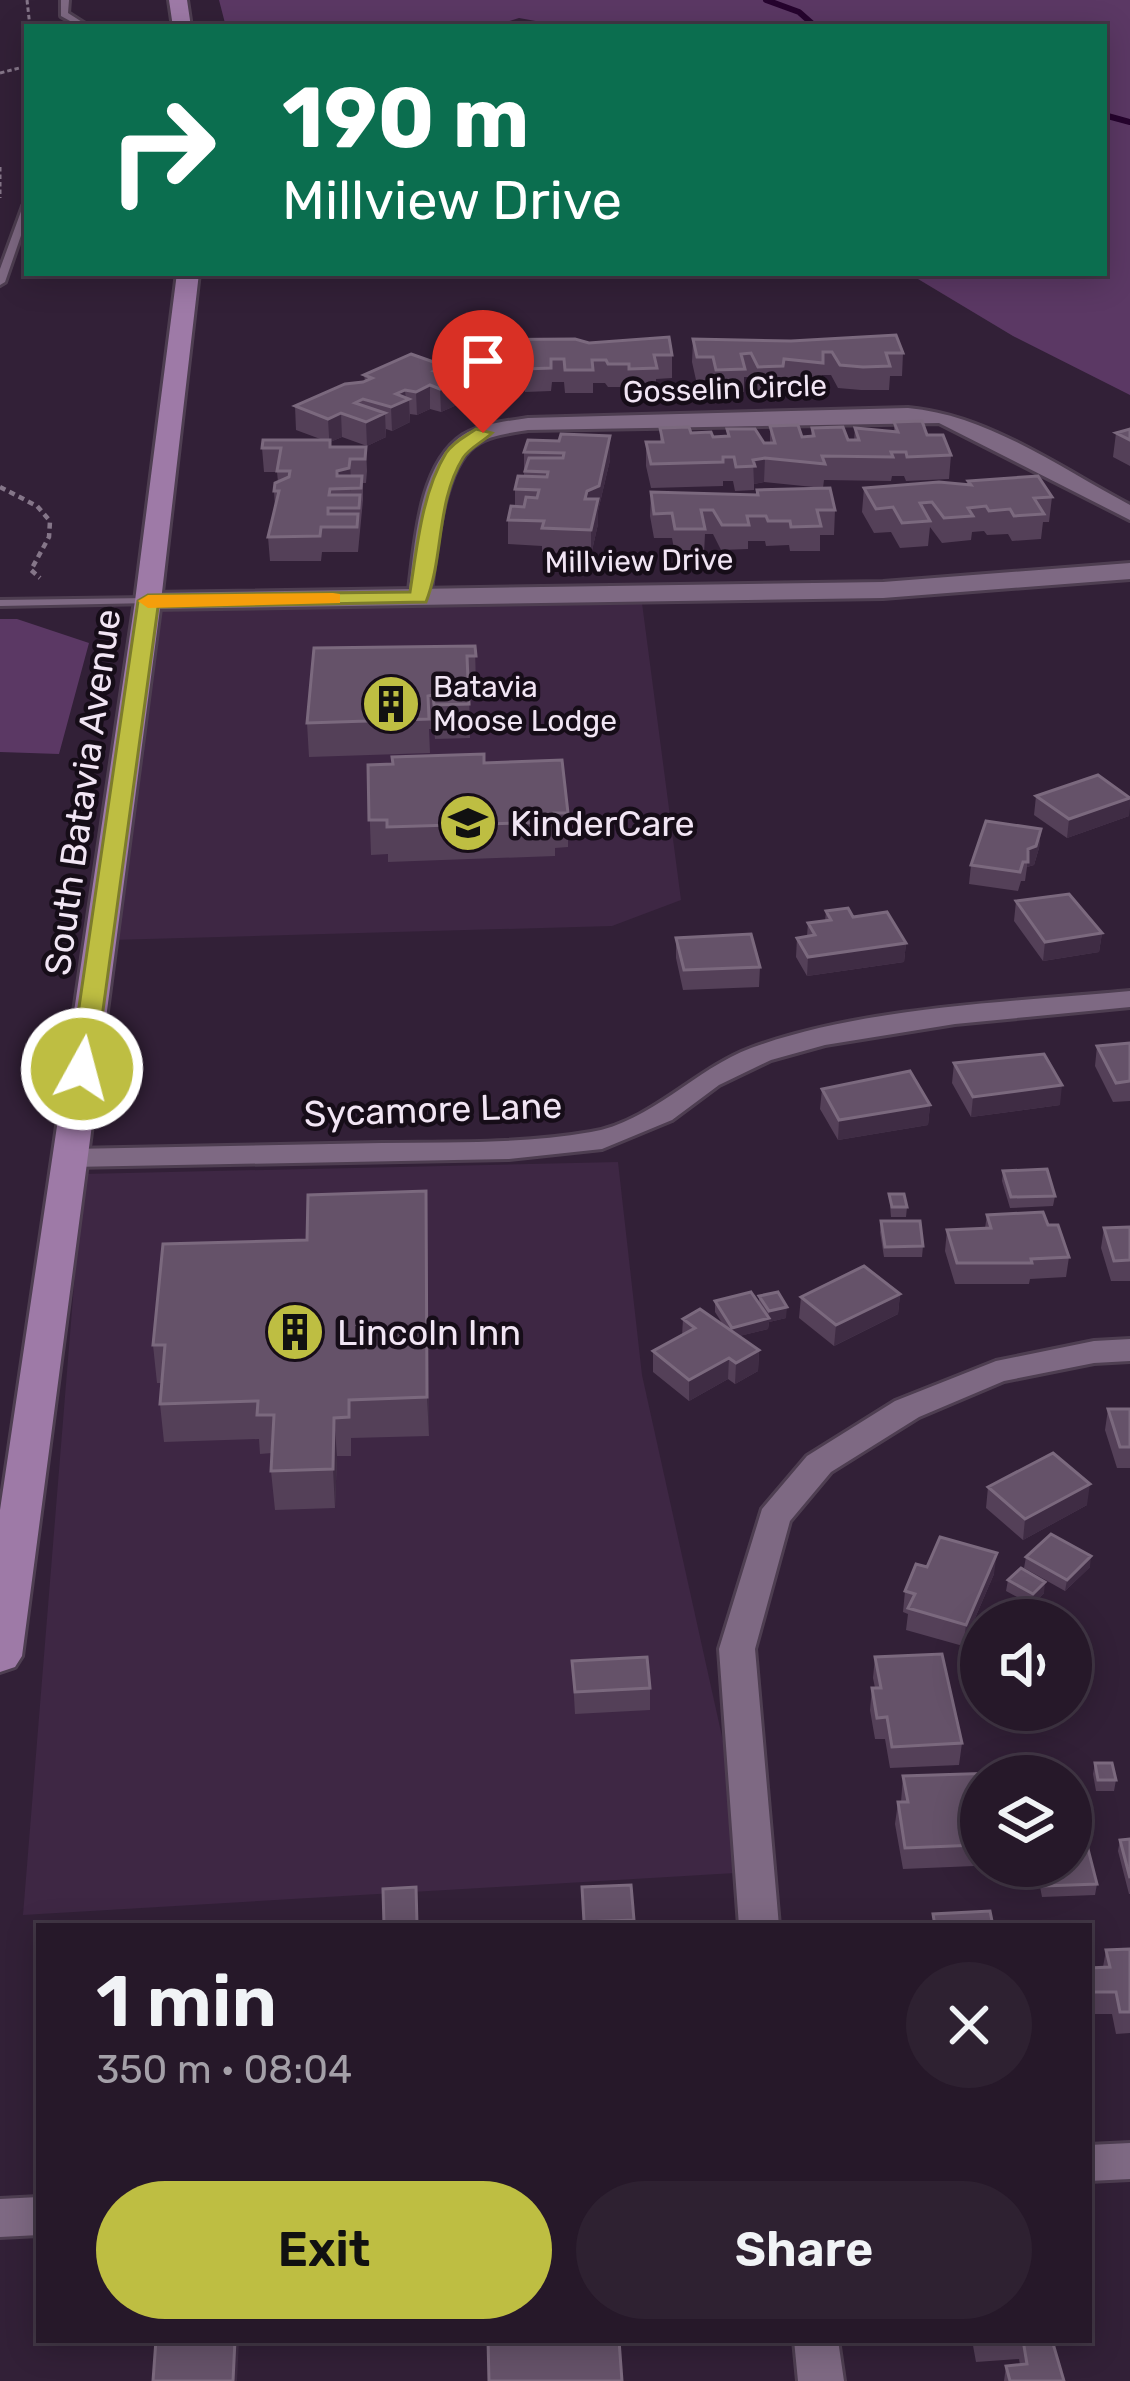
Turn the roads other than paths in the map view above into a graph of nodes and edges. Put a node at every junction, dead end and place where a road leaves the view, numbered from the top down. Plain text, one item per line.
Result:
1 (65, 0) edge
2 (81, 24) edge
3 (24, 214) edge
4 (188, 276) edge
5 (0, 282) edge
6 (1130, 514) edge
7 (1130, 571) edge
8 (419, 598) junction
9 (148, 601) junction
10 (0, 603) edge
11 (1130, 999) edge
12 (71, 1158) junction
13 (1130, 1350) edge
14 (0, 1656) edge
15 (759, 1923) edge
16 (1130, 2162) edge
17 (1092, 2163) edge
18 (36, 2216) edge
19 (0, 2218) edge
20 (816, 2343) edge
21 (821, 2381) edge

1 - 2 lane
3 - 5 lane
4 - 9 main road, South Batavia Avenue
6 - 8 street, Gosselin Circle
7 - 8 street, Millview Drive
8 - 9 street, Millview Drive
9 - 10 lane
9 - 12 main road, South Batavia Avenue
11 - 12 street, Sycamore Lane
12 - 14 main road, South Batavia Avenue
13 - 15 street
16 - 17 street
18 - 19 street
20 - 21 street

